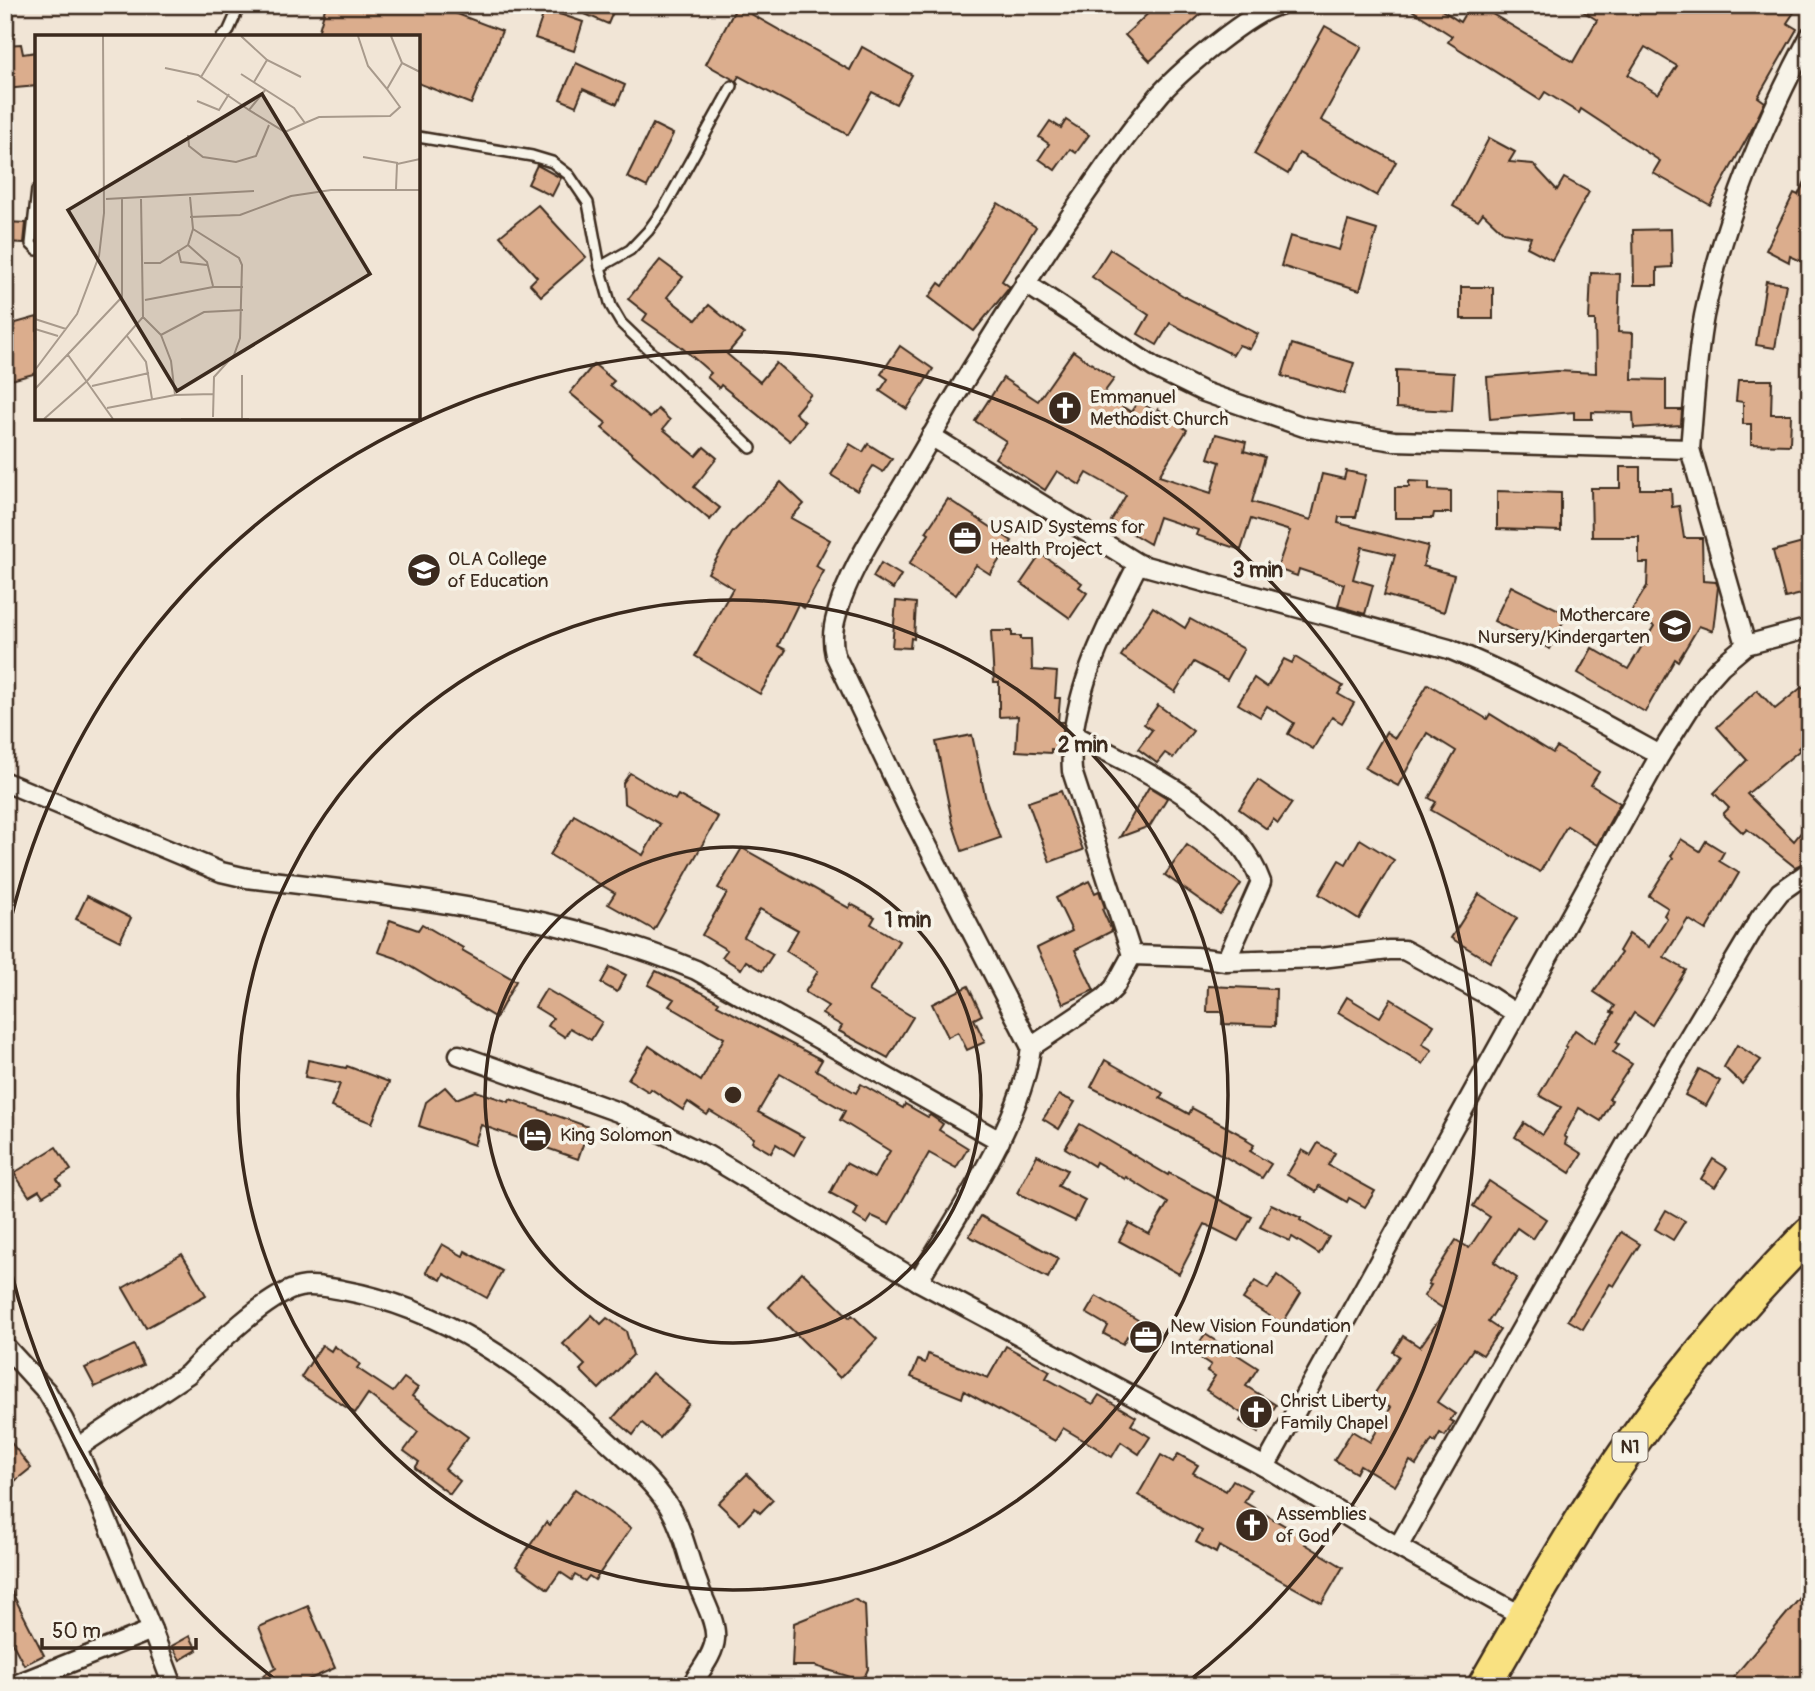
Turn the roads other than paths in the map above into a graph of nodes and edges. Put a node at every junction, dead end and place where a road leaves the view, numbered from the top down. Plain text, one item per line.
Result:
1 (240, 5) edge
2 (1279, 5) edge
3 (228, 35) edge
4 (1810, 36) edge
5 (732, 86) dead end
6 (420, 137) edge
7 (35, 208) edge
8 (35, 248) edge
9 (600, 267) junction
10 (1025, 283) junction
11 (931, 436) junction
12 (751, 448) dead end
13 (1690, 449) junction
14 (1138, 564) junction
15 (1810, 628) edge
16 (1746, 645) junction
17 (1074, 735) junction
18 (1660, 755) junction
19 (5, 782) edge
20 (1810, 871) edge
21 (1132, 955) junction
22 (1226, 961) junction
23 (1516, 1013) junction
24 (1031, 1047) junction
25 (459, 1055) dead end
26 (1000, 1141) junction
27 (1810, 1233) edge
28 (918, 1281) junction
29 (5, 1346) edge
30 (78, 1448) junction
31 (1265, 1466) junction
32 (1398, 1547) junction
33 (1524, 1617) junction
34 (152, 1630) junction
35 (12, 1686) edge
36 (173, 1686) edge
37 (691, 1686) edge
38 (1484, 1686) edge

1 - 3 lane
2 - 10 street
4 - 13 street
5 - 9 lane
6 - 9 lane
7 - 8 lane
9 - 12 lane
10 - 11 street
10 - 13 street
11 - 14 street
11 - 24 street
13 - 16 street
14 - 17 street
14 - 18 street
15 - 16 street
16 - 18 street
17 - 21 street
17 - 22 street
18 - 23 street
19 - 26 street
20 - 32 street
21 - 22 street
21 - 24 street
22 - 23 street
23 - 31 street
24 - 26 street
25 - 28 street
26 - 28 street
27 - 33 highway, N1
28 - 31 street
29 - 30 street
30 - 34 street
30 - 37 street
31 - 32 street
32 - 33 street
33 - 38 highway, N1
34 - 35 street
34 - 36 street

